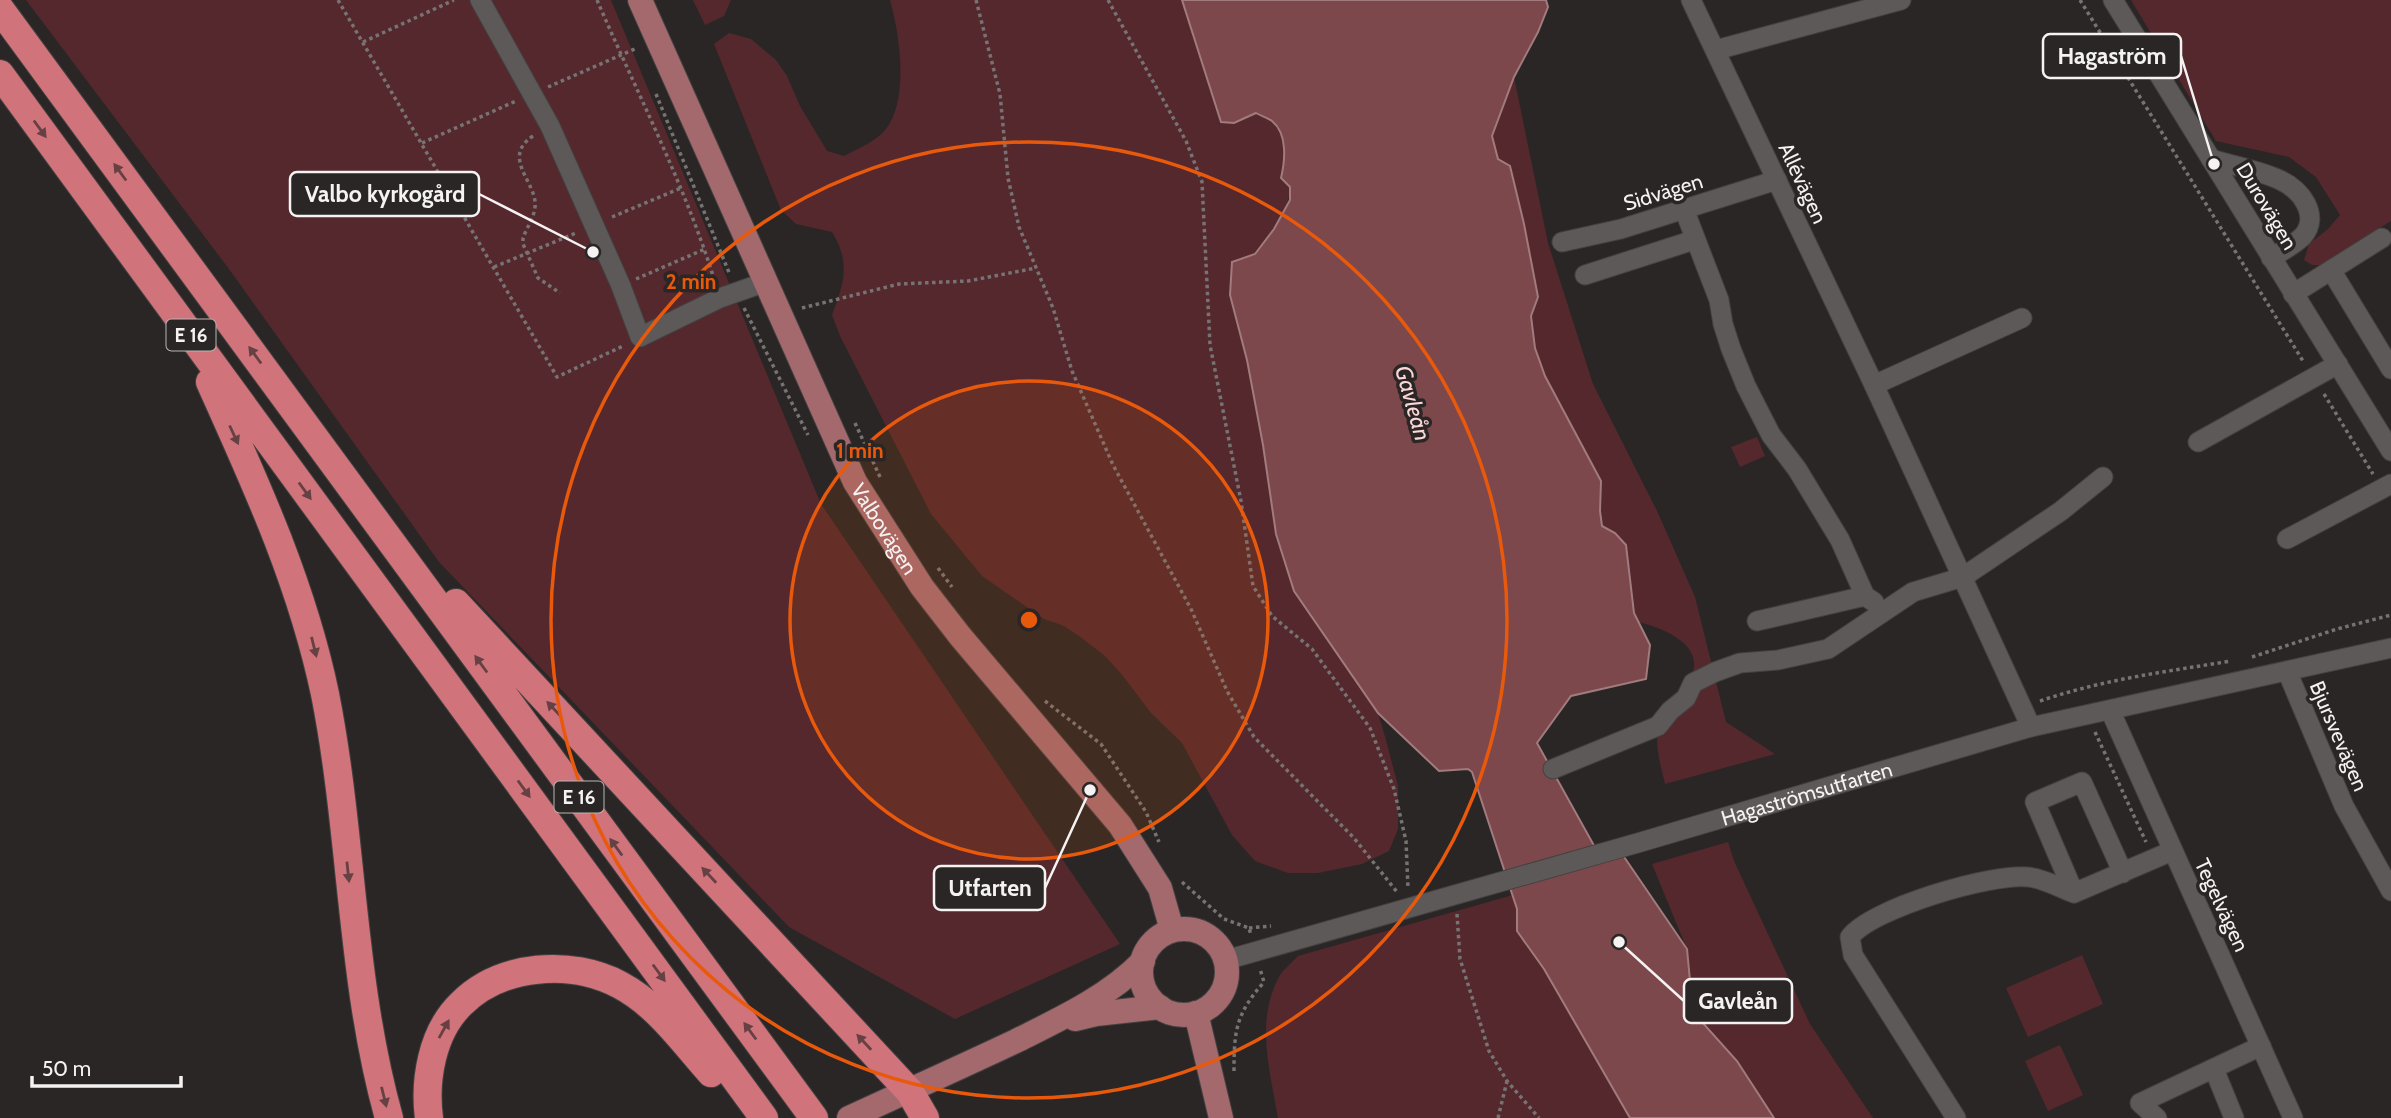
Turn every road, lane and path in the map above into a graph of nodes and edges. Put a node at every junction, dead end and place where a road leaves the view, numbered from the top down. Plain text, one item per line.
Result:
1 (338, 0) edge
2 (454, 0) edge
3 (480, 0) edge
4 (597, 0) edge
5 (640, 0) edge
6 (976, 0) edge
7 (1108, 0) edge
8 (1691, 0) edge
9 (1901, 0) edge
10 (2080, 0) edge
11 (2113, 0) edge
12 (0, 9) edge
13 (363, 42) junction
14 (637, 48) dead end
15 (1716, 50) junction
16 (620, 54) junction
17 (0, 74) edge
18 (533, 93) junction
19 (550, 126) junction
20 (422, 143) junction
21 (2211, 159) junction
22 (1777, 180) junction
23 (681, 188) junction
24 (1684, 209) junction
25 (594, 225) junction
26 (2382, 238) dead end
27 (1695, 240) junction
28 (1562, 242) dead end
29 (705, 249) junction
30 (526, 254) junction
31 (2271, 258) junction
32 (494, 267) junction
33 (1036, 268) junction
34 (2331, 270) junction
35 (1586, 275) dead end
36 (766, 282) junction
37 (621, 286) junction
38 (560, 293) dead end
39 (2293, 293) junction
40 (720, 298) junction
41 (802, 308) dead end
42 (2022, 318) dead end
43 (186, 328) junction
44 (640, 337) junction
45 (2338, 364) junction
46 (2391, 369) edge
47 (2314, 378) junction
48 (1874, 385) junction
49 (852, 416) dead end
50 (2198, 442) dead end
51 (2390, 446) edge
52 (2103, 477) dead end
53 (2387, 486) edge
54 (885, 487) dead end
55 (368, 509) junction
56 (2287, 539) dead end
57 (934, 562) dead end
58 (1963, 577) junction
59 (957, 593) dead end
60 (1865, 596) junction
61 (1887, 610) junction
62 (1757, 621) dead end
63 (2391, 648) edge
64 (2287, 671) junction
65 (1043, 699) dead end
66 (2110, 710) junction
67 (2031, 727) junction
68 (1553, 769) dead end
69 (1162, 851) dead end
70 (2172, 851) junction
71 (2123, 873) junction
72 (1179, 878) dead end
73 (1408, 891) dead end
74 (2391, 891) edge
75 (1398, 893) dead end
76 (2074, 893) junction
77 (1456, 904) dead end
78 (1172, 930) junction
79 (1257, 959) junction
80 (1226, 960) junction
81 (1143, 961) junction
82 (1160, 1007) junction
83 (1196, 1013) junction
84 (1047, 1026) junction
85 (2261, 1046) junction
86 (2214, 1069) junction
87 (1234, 1072) dead end
88 (1507, 1081) junction
89 (910, 1092) junction
90 (2140, 1111) edge
91 (852, 1117) edge
92 (389, 1118) edge
93 (429, 1118) edge
94 (750, 1118) edge
95 (764, 1118) edge
96 (814, 1118) edge
97 (925, 1118) edge
98 (1221, 1118) edge
99 (1499, 1118) edge
100 (1539, 1118) edge
101 (1956, 1118) edge
102 (2157, 1118) edge
103 (2234, 1118) edge
104 (2293, 1118) edge

1 - 13 path
2 - 13 path
3 - 18 street
4 - 16 path
5 - 36 main road, Valbovägen
6 - 33 path
7 - 73 path
8 - 15 street, Allévägen
9 - 15 street
10 - 47 path
11 - 21 street, Durovägen
55 -> 12 highway, E 16
13 - 20 path
14 - 16 path
15 - 22 street, Allévägen
16 - 18 path
16 - 23 path
17 -> 43 highway, E 16
18 - 19 street
18 - 20 path
19 - 25 street
19 - 30 path
20 - 32 path
21 - 31 street, Durovägen
21 - 31 street
22 - 24 street, Sidvägen
22 - 48 street, Allévägen
23 - 25 path
23 - 29 path
24 - 27 street
24 - 28 street, Sidvägen
25 - 30 path
25 - 37 street
26 - 34 street
27 - 35 street
27 - 60 street
29 - 37 path
29 - 40 path
30 - 32 path
30 - 38 path
31 - 39 street, Durovägen
32 - 44 path
33 - 41 path
33 - 75 path
34 - 39 street
34 - 46 street
36 - 40 street
36 - 78 main road, Valbovägen
37 - 44 street
39 - 45 street, Durovägen
40 - 44 street
42 - 48 street
43 -> 92 highway
43 -> 95 highway, E 16
45 - 47 street
45 - 51 street, Durovägen
47 - 50 street
47 - 53 path
48 - 58 street, Allévägen
49 - 54 path
52 - 58 street
53 - 56 street
89 -> 55 highway
96 -> 55 highway, E 16
57 - 59 path
58 - 61 street
58 - 67 street, Allévägen
60 - 61 street
60 - 62 street
61 - 68 street
63 - 64 street, Hagaströmsutfarten
64 - 66 street, Hagaströmsutfarten
64 - 74 street, Bjursvevägen
65 - 69 path
66 - 67 street, Hagaströmsutfarten
66 - 70 street, Tegelvägen
67 - 79 street, Hagaströmsutfarten
70 - 71 street
70 - 85 street, Tegelvägen
71 - 76 street
71 - 76 street
72 - 79 path
76 - 101 street
77 - 88 path
78 - 80 main road
78 - 81 main road
79 - 80 street, Hagaströmsutfarten
79 - 87 path
80 - 83 main road
81 - 82 main road
81 - 84 main road
82 - 83 main road
82 - 84 main road
83 - 98 main road
84 - 89 main road
85 - 86 street
85 - 104 street, Tegelvägen
86 - 90 street
86 - 103 street
88 - 99 path
88 - 100 path
89 - 91 main road
89 - 97 highway
90 - 102 street
93 -> 94 highway

